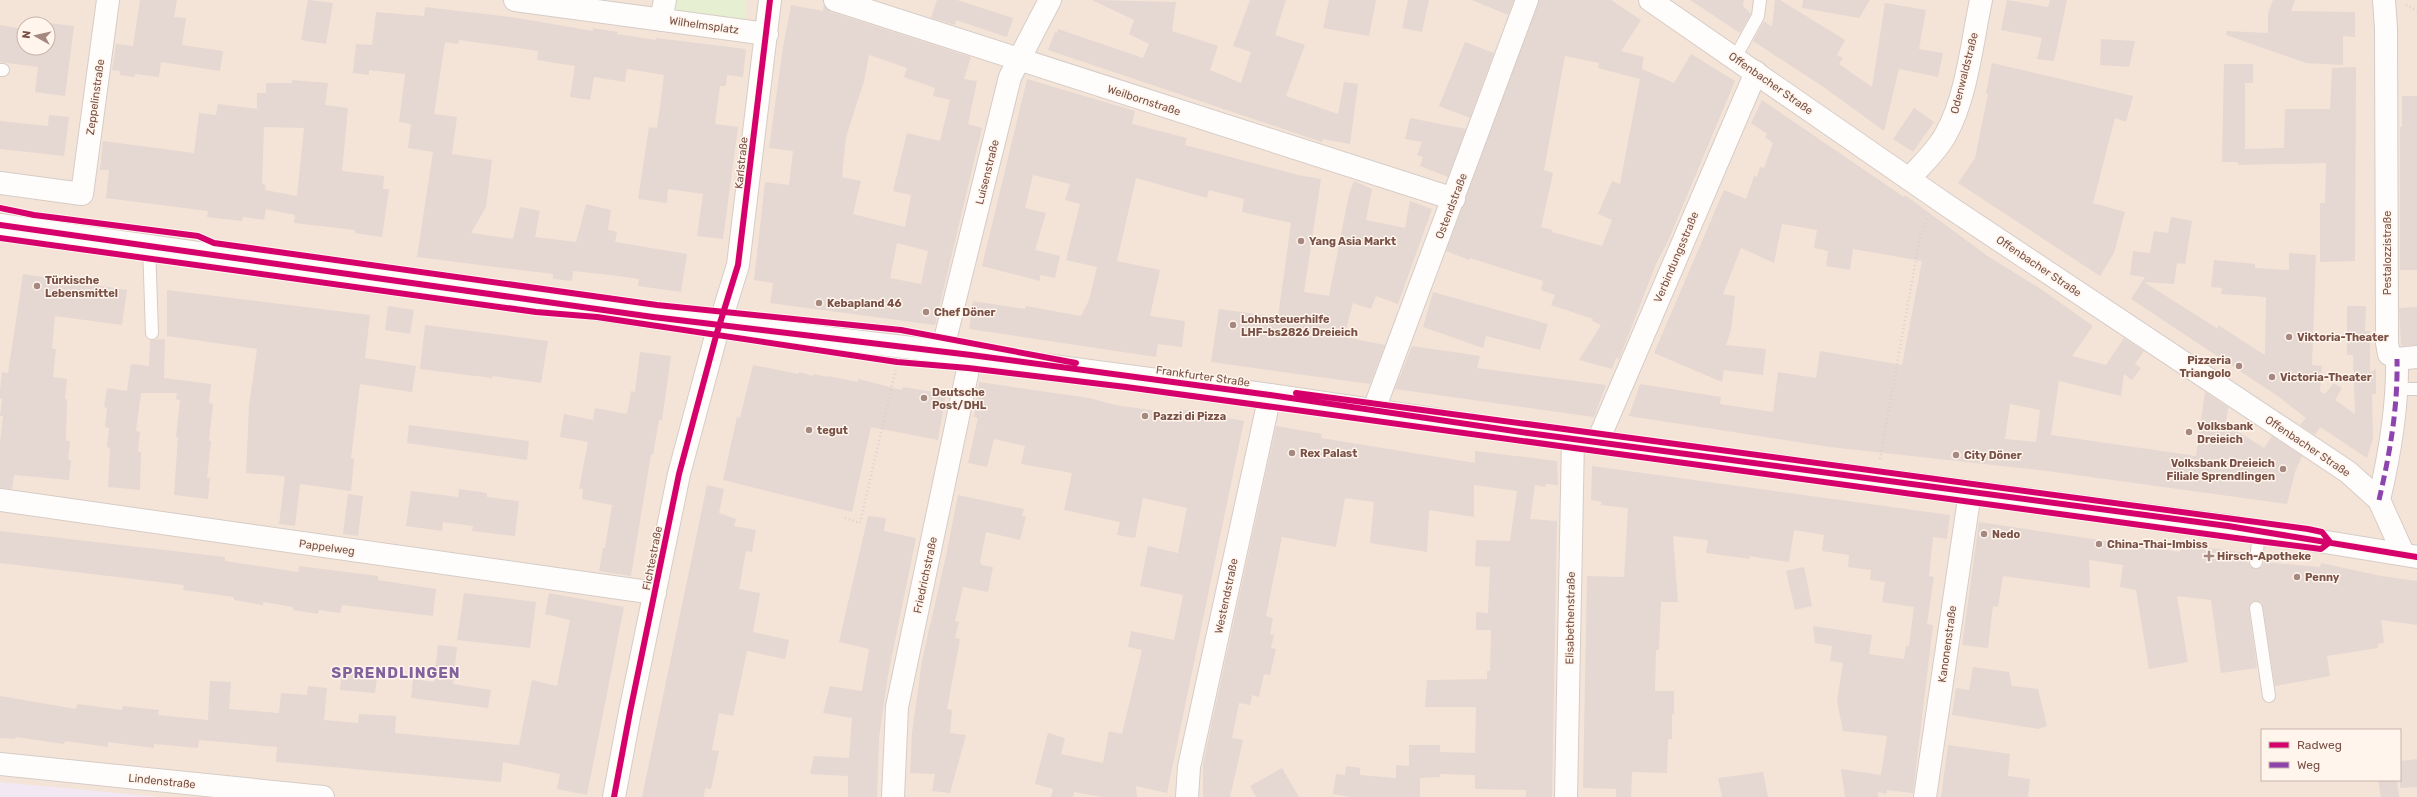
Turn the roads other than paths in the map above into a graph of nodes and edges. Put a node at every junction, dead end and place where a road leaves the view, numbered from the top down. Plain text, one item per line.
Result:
1 (108, 0) edge
2 (514, 0) edge
3 (770, 0) edge
4 (835, 0) edge
5 (1050, 0) edge
6 (1526, 0) edge
7 (1650, 0) edge
8 (1760, 0) edge
9 (1981, 0) edge
10 (2384, 0) edge
11 (663, 10) edge
12 (767, 34) junction
13 (1735, 58) junction
14 (1018, 60) junction
15 (1756, 72) junction
16 (1909, 179) junction
17 (0, 183) edge
18 (1454, 199) junction
19 (0, 225) edge
20 (149, 245) junction
21 (720, 325) junction
22 (152, 333) dead end
23 (942, 352) junction
24 (971, 355) junction
25 (2407, 358) edge
26 (2407, 389) edge
27 (1270, 395) junction
28 (1373, 412) junction
29 (1573, 439) junction
30 (1597, 443) junction
31 (1970, 492) junction
32 (0, 500) edge
33 (2379, 500) junction
34 (2259, 531) junction
35 (2410, 555) edge
36 (2256, 562) dead end
37 (655, 593) junction
38 (2256, 608) dead end
39 (2269, 696) dead end
40 (0, 764) edge
41 (323, 797) edge
42 (614, 797) edge
43 (893, 797) edge
44 (1187, 797) edge
45 (1566, 797) edge
46 (1925, 797) edge

1 - 17 street, Zeppelinstraße
2 - 11 street, Wilhelmsplatz
3 - 12 street, Karlstraße
4 - 14 street, Weilbornstraße
5 - 14 street, Luisenstraße
6 - 18 street, Ostendstraße
7 - 13 street, Offenbacher Straße
8 - 13 lane
9 - 16 street, Odenwaldstraße
10 - 25 street, Pestalozzistraße
11 - 12 street, Wilhelmsplatz
12 - 21 street, Karlstraße
13 - 15 street, Offenbacher Straße
14 - 18 street, Weilbornstraße
14 - 23 street, Luisenstraße
15 - 16 street, Offenbacher Straße
15 - 30 street, Verbindungsstraße
16 - 33 street, Offenbacher Straße
18 - 28 street, Ostendstraße
19 - 20 street, Frankfurter Straße
20 - 21 street, Frankfurter Straße
20 - 22 lane
21 - 23 street, Frankfurter Straße
21 - 37 street, Fichtestraße
23 - 24 street, Frankfurter Straße
24 - 27 street, Frankfurter Straße
24 - 43 street, Friedrichstraße
25 - 26 street, Pestalozzistraße
26 - 33 street, Pestalozzistraße
27 - 28 street, Frankfurter Straße
27 - 44 street, Westendstraße
28 - 29 street, Frankfurter Straße
29 - 30 street, Frankfurter Straße
29 - 45 street, Elisabethenstraße
30 - 31 street, Frankfurter Straße
31 - 34 street, Frankfurter Straße
31 - 46 street, Kanonenstraße
32 - 37 street, Pappelweg
33 - 35 street, Offenbacher Straße
34 - 35 street, Frankfurter Straße
34 - 36 lane
37 - 42 street, Fichtestraße
38 - 39 lane
40 - 41 street, Lindenstraße

